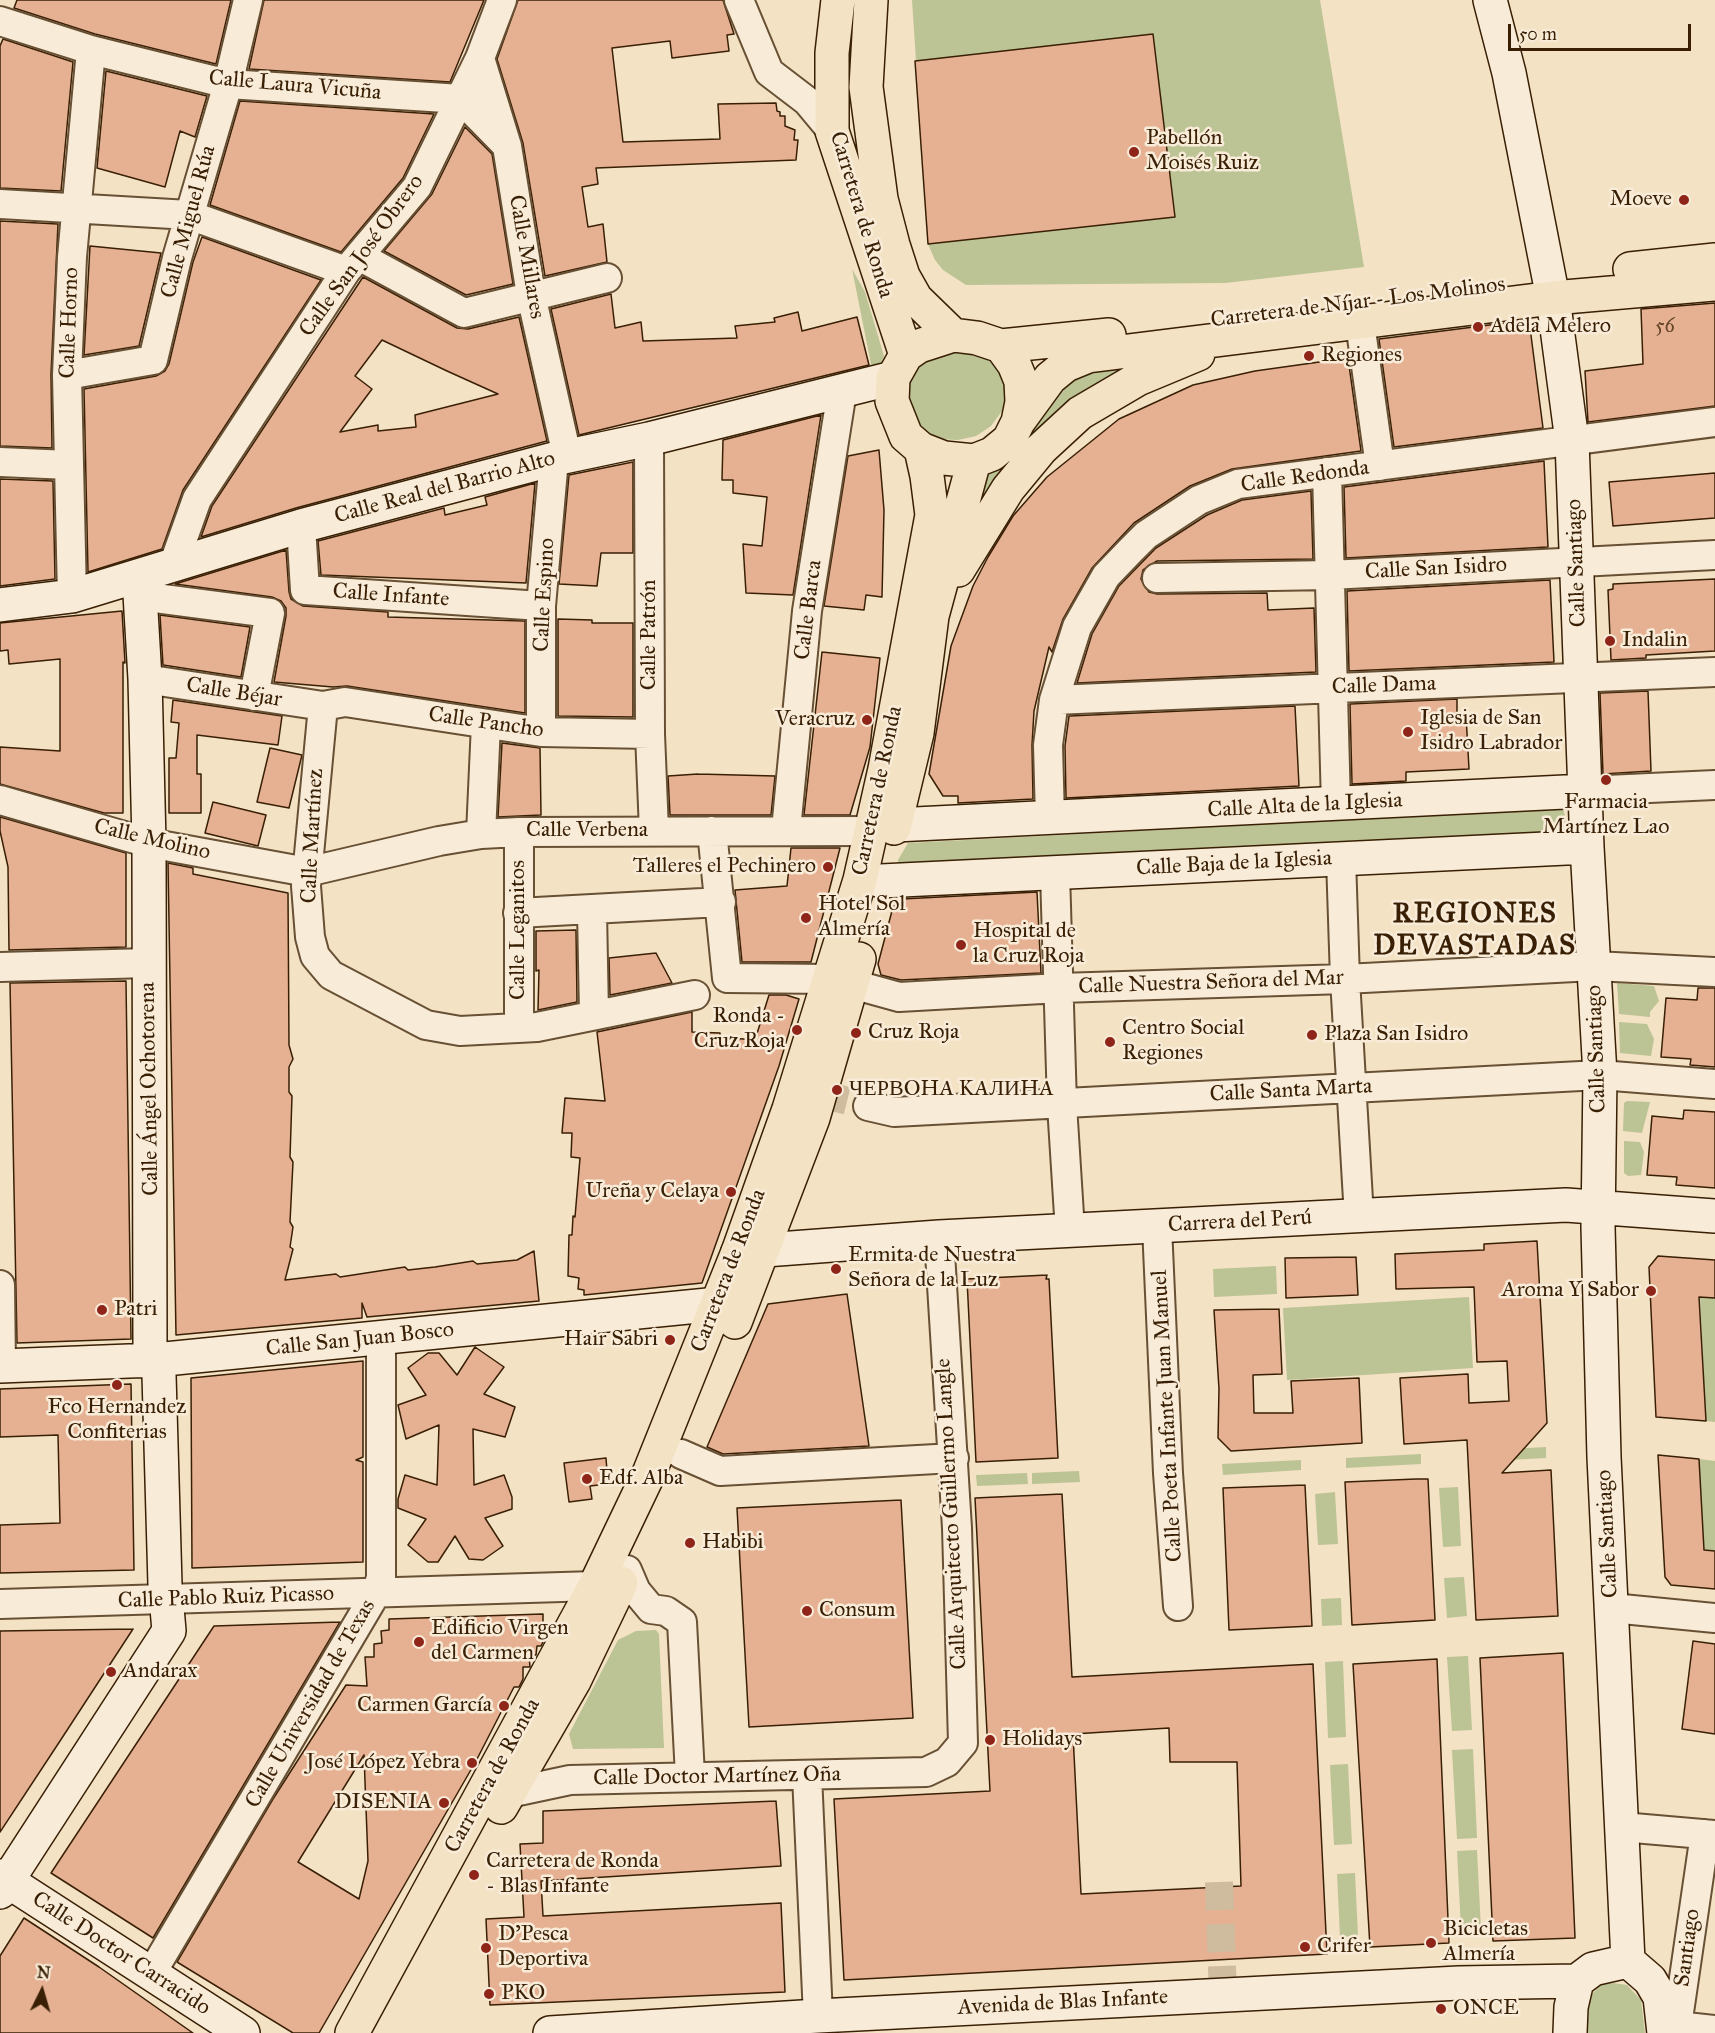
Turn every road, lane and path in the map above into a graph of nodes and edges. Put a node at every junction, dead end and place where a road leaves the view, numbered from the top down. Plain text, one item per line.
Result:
1 (248, 0) edge
2 (502, 0) edge
3 (739, 0) edge
4 (838, 0) edge
5 (871, 0) edge
6 (1490, 0) edge
7 (0, 21) edge
8 (91, 50) junction
9 (480, 58) junction
10 (228, 84) junction
11 (460, 99) junction
12 (832, 131) junction
13 (507, 146) junction
14 (0, 204) edge
15 (77, 208) junction
16 (189, 215) junction
17 (1715, 260) edge
18 (352, 264) junction
19 (607, 278) dead end
20 (1715, 284) edge
21 (1551, 288) junction
22 (531, 295) junction
23 (1360, 323) junction
24 (953, 335) junction
25 (1250, 335) junction
26 (1000, 346) junction
27 (899, 366) junction
28 (67, 375) junction
29 (842, 391) junction
30 (1018, 422) junction
31 (1715, 422) edge
32 (649, 439) junction
33 (1572, 441) junction
34 (921, 449) junction
35 (561, 457) junction
36 (974, 461) junction
37 (0, 462) edge
38 (69, 465) junction
39 (1380, 466) junction
40 (1327, 472) junction
41 (301, 526) junction
42 (1715, 555) edge
43 (1576, 562) junction
44 (173, 566) junction
45 (1144, 566) junction
46 (1330, 575) junction
47 (140, 587) junction
48 (72, 596) junction
49 (0, 605) edge
50 (541, 606) junction
51 (932, 616) junction
52 (1715, 672) edge
53 (145, 679) junction
54 (1582, 679) junction
55 (1334, 688) junction
56 (254, 696) junction
57 (1054, 700) junction
58 (323, 706) junction
59 (486, 724) junction
60 (541, 732) junction
61 (650, 734) junction
62 (1715, 785) edge
63 (1585, 791) junction
64 (0, 800) edge
65 (1336, 805) junction
66 (1050, 819) junction
67 (883, 828) junction
68 (786, 830) junction
69 (654, 831) junction
70 (712, 831) junction
71 (519, 832) junction
72 (480, 834) junction
73 (148, 843) junction
74 (1587, 847) junction
75 (1341, 859) junction
76 (307, 872) junction
77 (1055, 873) junction
78 (880, 881) junction
79 (721, 902) junction
80 (592, 911) junction
81 (518, 913) junction
82 (149, 963) junction
83 (1594, 966) junction
84 (0, 968) edge
85 (1715, 972) edge
86 (1345, 979) junction
87 (841, 981) junction
88 (1060, 988) junction
89 (696, 995) dead end
90 (594, 1014) junction
91 (519, 1028) junction
92 (1600, 1075) junction
93 (1715, 1084) edge
94 (1352, 1087) junction
95 (1062, 1105) junction
96 (868, 1106) tunnel mouth
97 (1599, 1207) junction
98 (1715, 1216) edge
99 (1359, 1217) junction
100 (1157, 1226) junction
101 (1070, 1231) junction
102 (939, 1237) junction
103 (751, 1251) junction
104 (0, 1285) edge
105 (718, 1304) junction
106 (381, 1338) junction
107 (154, 1360) junction
108 (1, 1366) edge
109 (681, 1454) junction
110 (954, 1458) junction
111 (627, 1570) junction
112 (595, 1586) junction
113 (376, 1593) junction
114 (166, 1599) junction
115 (0, 1604) edge
116 (1178, 1606) dead end
117 (1612, 1608) junction
118 (1715, 1618) edge
119 (926, 1772) joint
120 (807, 1775) junction
121 (690, 1776) junction
122 (509, 1793) junction
123 (1622, 1827) junction
124 (1710, 1834) edge
125 (2, 1883) edge
126 (1628, 1961) junction
127 (151, 1974) junction
128 (1576, 1981) junction
129 (818, 2016) junction
130 (1670, 2030) edge
131 (1715, 2030) edge
132 (243, 2033) edge
133 (352, 2033) edge
134 (372, 2033) edge
135 (550, 2033) edge
136 (1570, 2033) edge

1 - 10 street, Calle Miguel Rúa
2 - 9 street, Calle San José Obrero
3 - 12 street
4 - 12 main road, Carretera de Ronda
5 - 24 main road, Carretera de Ronda
6 - 21 street, Calle Santiago
7 - 8 street, Calle Laura Vicuña
8 - 10 street, Calle Laura Vicuña
8 - 15 street, Calle Horno
9 - 11 street, Calle San José Obrero
9 - 13 street, Calle Millares
10 - 11 street, Calle Laura Vicuña
10 - 16 street, Calle Miguel Rúa
11 - 13 street
11 - 18 street, Calle San José Obrero
12 - 27 main road, Carretera de Ronda
13 - 22 street, Calle Millares
14 - 15 street
15 - 16 street
15 - 28 street, Calle Horno
16 - 18 street
16 - 28 street, Calle Miguel Rúa
17 - 21 main road, Carretera de Níjar - Los Molinos
18 - 22 street
18 - 44 street, Calle San José Obrero
19 - 22 street
20 - 21 main road, Carretera de Níjar - Los Molinos
21 - 23 main road, Carretera de Níjar - Los Molinos
21 - 26 main road, Carretera de Níjar - Los Molinos
21 - 33 street, Calle Santiago
22 - 35 street, Calle Millares
23 - 25 main road, Carretera de Níjar - Los Molinos
23 - 39 street
24 - 26 main road
24 - 27 main road
25 - 30 main road
25 - 51 main road
26 - 30 main road
27 - 29 street, Calle Real del Barrio Alto
27 - 34 main road
28 - 38 street, Calle Horno
29 - 32 street, Calle Real del Barrio Alto
29 - 68 street, Calle Barca
30 - 36 main road
31 - 33 street, Calle Redonda
32 - 35 street, Calle Real del Barrio Alto
32 - 61 street, Calle Patrón
33 - 39 street, Calle Redonda
33 - 43 street, Calle Santiago
34 - 36 main road
34 - 67 main road, Carretera de Ronda
35 - 41 street, Calle Real del Barrio Alto
35 - 50 street, Calle Espino
36 - 51 main road, Carretera de Ronda
37 - 38 street
38 - 48 street, Calle Horno
39 - 40 street, Calle Redonda
40 - 45 street, Calle Redonda
40 - 46 street
41 - 44 street, Calle Real del Barrio Alto
41 - 50 street, Calle Infante
42 - 43 street, Calle San Isidro
43 - 46 street, Calle San Isidro
43 - 54 street, Calle Santiago
44 - 47 street, Calle Real del Barrio Alto
45 - 46 street, Calle San Isidro
45 - 57 street, Calle Redonda
46 - 55 street
47 - 48 street, Calle Real del Barrio Alto
47 - 53 street, Calle Ángel Ochotorena
47 - 56 street
48 - 49 street, Calle Real del Barrio Alto
50 - 60 street, Calle Espino
51 - 67 main road, Carretera de Ronda
52 - 54 street, Calle Dama
53 - 56 street, Calle Béjar
53 - 73 street, Calle Ángel Ochotorena
54 - 55 street, Calle Dama
54 - 63 street, Calle Santiago
55 - 57 street, Calle Dama
55 - 65 street
56 - 58 street, Calle Béjar
57 - 66 street, Calle Redonda
58 - 59 street, Calle Pancho
58 - 76 street, Calle Martínez
59 - 60 street, Calle Pancho
59 - 72 street
60 - 61 street, Calle Pancho
61 - 69 street, Calle Patrón
62 - 63 street, Calle Alta de la Iglesia
63 - 65 street, Calle Alta de la Iglesia
63 - 74 street, Calle Santiago
64 - 73 street, Calle Molino
65 - 66 street, Calle Alta de la Iglesia
66 - 67 street, Calle Alta de la Iglesia
67 - 68 street, Calle Verbena
67 - 78 main road, Carretera de Ronda
67 - 87 main road, Carretera de Ronda
68 - 70 street, Calle Verbena
69 - 70 street, Calle Verbena
69 - 71 street, Calle Verbena
70 - 79 street
71 - 72 street, Calle Verbena
71 - 81 street, Calle Leganitos
72 - 76 street, Calle Verbena
73 - 76 street, Calle Molino
73 - 82 street, Calle Ángel Ochotorena
74 - 75 street, Calle Baja de la Iglesia
74 - 83 street, Calle Santiago
75 - 77 street, Calle Baja de la Iglesia
75 - 86 street
76 - 91 street, Calle Martínez
77 - 78 street, Calle Baja de la Iglesia
77 - 88 street
78 - 87 main road, Carretera de Ronda
79 - 80 street
79 - 87 street, Calle Nuestra Señora del Mar
80 - 81 street
80 - 90 street
81 - 91 street, Calle Leganitos
82 - 84 street
82 - 107 street, Calle Ángel Ochotorena
83 - 85 street, Calle Nuestra Señora del Mar
83 - 86 street, Calle Nuestra Señora del Mar
83 - 92 street, Calle Santiago
86 - 88 street, Calle Nuestra Señora del Mar
86 - 94 street
87 - 88 street, Calle Nuestra Señora del Mar
87 - 103 main road, Carretera de Ronda
88 - 95 street
89 - 90 street, Calle Martínez
90 - 91 street, Calle Martínez
92 - 93 street, Calle Santa Marta
92 - 94 street, Calle Santa Marta
92 - 97 street, Calle Santiago
94 - 95 street, Calle Santa Marta
94 - 99 street
95 - 96 street, Calle Santa Marta
95 - 101 street
97 - 98 street, Carrera del Perú
97 - 99 street, Carrera del Perú
97 - 117 street, Calle Santiago
99 - 100 street, Carrera del Perú
100 - 101 street, Carrera del Perú
100 - 116 street, Calle Poeta Infante Juan Manuel
101 - 102 street, Carrera del Perú
102 - 103 street, Carrera del Perú
102 - 110 street, Calle Arquitecto Guillermo Langle
103 - 105 main road, Carretera de Ronda
103 - 109 main road, Carretera de Ronda
104 - 108 street
105 - 106 street, Calle San Juan Bosco
105 - 112 main road, Carretera de Ronda
106 - 107 street, Calle San Juan Bosco
106 - 113 street, Calle Universidad de Texas
107 - 108 street, Calle San Juan Bosco
107 - 114 street, Calle Ángel Ochotorena
109 - 110 street
109 - 111 main road, Carretera de Ronda
110 - 119 street, Calle Arquitecto Guillermo Langle
111 - 121 street
111 - 122 main road, Carretera de Ronda
112 - 113 street, Calle Pablo Ruiz Picasso
112 - 133 main road, Carretera de Ronda
113 - 114 street, Calle Pablo Ruiz Picasso
113 - 127 street, Calle Universidad de Texas
114 - 115 street, Calle Pablo Ruiz Picasso
114 - 125 street, Calle Ángel Ochotorena
117 - 118 street
117 - 123 street, Calle Santiago
119 - 120 street, Calle Doctor Martínez Oña
120 - 121 street, Calle Doctor Martínez Oña
120 - 129 street
121 - 122 street, Calle Doctor Martínez Oña
122 - 134 main road, Carretera de Ronda
123 - 124 street
123 - 126 street, Calle Santiago
124 - 130 street, Santiago
125 - 127 street, Calle Doctor Carracido
126 - 128 street
126 - 130 street
127 - 132 street, Calle Doctor Carracido
128 - 129 street, Avenida de Blas Infante
128 - 136 street
129 - 135 street, Avenida de Blas Infante
130 - 131 street

